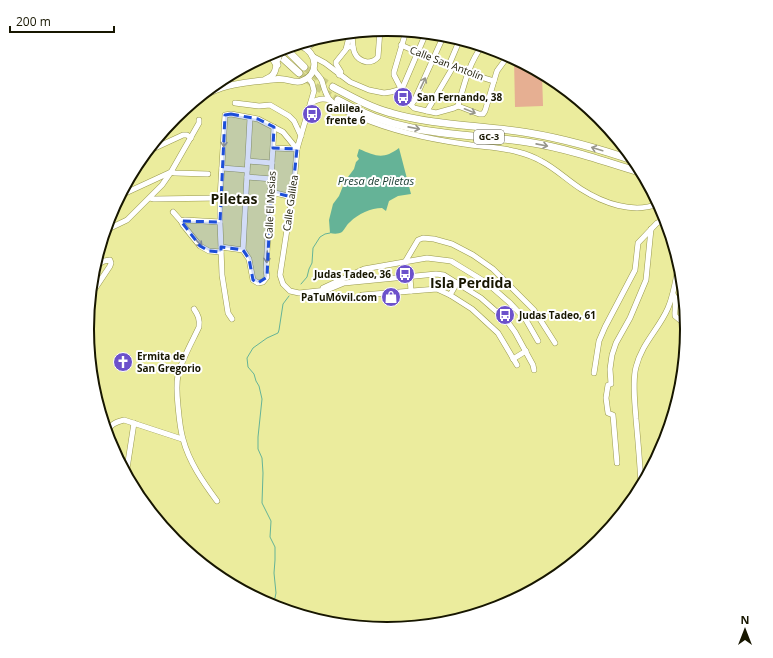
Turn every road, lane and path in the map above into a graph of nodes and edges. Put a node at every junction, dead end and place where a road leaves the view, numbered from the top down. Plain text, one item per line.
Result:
1 (380, 36) edge
2 (404, 37) edge
3 (349, 39) edge
4 (352, 39) edge
5 (423, 39) edge
6 (441, 42) edge
7 (315, 45) edge
8 (458, 45) edge
9 (401, 46) junction
10 (353, 47) junction
11 (305, 48) edge
12 (345, 50) junction
13 (479, 51) edge
14 (417, 52) junction
15 (290, 53) edge
16 (279, 56) edge
17 (280, 56) edge
18 (312, 56) junction
19 (274, 58) edge
20 (433, 59) junction
21 (504, 61) edge
22 (277, 63) junction
23 (451, 66) junction
24 (304, 67) tunnel mouth
25 (314, 67) junction
26 (330, 67) junction
27 (299, 73) tunnel mouth
28 (468, 73) junction
29 (339, 75) junction
30 (308, 78) junction
31 (286, 79) junction
32 (260, 81) junction
33 (494, 81) junction
34 (300, 82) junction
35 (313, 85) junction
36 (323, 86) junction
37 (221, 87) edge
38 (333, 87) tunnel mouth
39 (402, 89) junction
40 (330, 100) junction
41 (338, 100) tunnel mouth
42 (235, 103) dead end
43 (311, 103) junction
44 (411, 106) junction
45 (458, 106) junction
46 (427, 111) junction
47 (250, 118) junction
48 (200, 120) dead end
49 (274, 127) junction
50 (301, 136) junction
51 (191, 138) junction
52 (157, 147) edge
53 (273, 148) junction
54 (297, 149) junction
55 (624, 157) edge
56 (248, 161) junction
57 (272, 162) junction
58 (222, 168) junction
59 (247, 170) junction
60 (632, 170) edge
61 (171, 172) junction
62 (208, 174) dead end
63 (247, 177) junction
64 (272, 179) junction
65 (154, 180) junction
66 (162, 185) junction
67 (128, 192) edge
68 (271, 192) junction
69 (292, 197) junction
70 (220, 198) junction
71 (148, 200) junction
72 (652, 206) edge
73 (173, 212) dead end
74 (182, 222) junction
75 (220, 222) junction
76 (659, 222) edge
77 (112, 227) edge
78 (651, 229) junction
79 (221, 249) junction
80 (243, 250) junction
81 (405, 262) junction
82 (101, 263) edge
83 (410, 277) junction
84 (675, 278) edge
85 (457, 283) junction
86 (97, 286) edge
87 (318, 290) junction
88 (411, 291) junction
89 (672, 294) junction
90 (362, 295) dead end
91 (450, 295) junction
92 (194, 309) dead end
93 (232, 319) dead end
94 (680, 320) edge
95 (538, 342) dead end
96 (555, 343) dead end
97 (526, 352) junction
98 (513, 359) junction
99 (517, 366) dead end
100 (534, 370) dead end
101 (594, 374) dead end
102 (134, 423) junction
103 (110, 426) edge
104 (182, 439) junction
105 (617, 463) dead end
106 (128, 465) edge
107 (640, 476) edge
108 (216, 501) dead end

1 - 10 street
2 - 9 street
3 - 12 street
4 - 10 street
5 - 14 street
6 - 20 street
7 - 18 main road
8 - 23 street
9 - 14 street, Calle San Antolín
9 - 39 street
10 - 12 street
11 - 18 main road
12 - 29 street
13 - 28 street
14 - 20 street, Calle San Antolín
14 - 39 street
15 - 24 highway
16 - 22 main road, bridge
17 - 27 highway
18 - 25 main road
18 - 26 street
19 - 22 highway
20 - 23 street, Calle San Antolín
44 -> 20 street
21 - 33 street
22 - 31 main road
22 - 32 main road
23 - 28 street, Calle San Antolín
23 - 46 street
25 - 26 street
25 - 30 main road
25 - 36 street
26 - 29 street
28 - 33 street, Calle San Antolín
28 - 45 street
29 - 39 street
30 - 34 main road
30 - 35 street
30 - 36 street
31 - 32 main road
31 - 34 main road
32 - 37 main road
45 -> 33 street
34 - 35 street
35 - 43 street, Calle Galilea
36 - 40 street
55 -> 38 highway, GC-3
39 - 44 street
40 - 43 street
40 - 72 street
41 -> 60 highway, GC-3
42 - 50 street
43 - 50 street, Calle Galilea
44 - 46 street
45 - 46 street
47 - 49 street
47 - 56 street
47 -> 58 street
48 - 51 street
49 - 53 street, Calle El Mesias
49 - 54 street
50 - 54 street, Calle Galilea
51 - 52 street
51 - 61 street
53 - 54 street
53 - 57 street, Calle El Mesias
54 - 69 street, Calle Galilea
56 - 57 street
56 - 59 street
57 - 64 street, Calle El Mesias
58 - 59 street
58 - 70 street
59 - 63 street
61 - 62 street
61 - 65 street
61 - 66 street
63 - 64 street
63 - 80 street
64 - 68 street, Calle El Mesias
65 - 66 street
65 - 67 street
66 - 71 street
68 - 69 street
68 -> 80 street, Calle El Mesias
69 - 87 street, Calle Galilea
70 - 71 street
70 - 75 street
71 - 77 street
73 - 74 street
74 - 75 street
74 -> 79 street
75 - 79 street
76 - 78 street
78 - 101 street
78 - 105 street
79 - 80 street
79 - 93 street
81 - 87 street
81 - 95 street
81 - 96 street
82 - 86 street
83 - 85 street
83 - 87 street
83 - 88 street
84 - 89 street
85 - 91 street
85 - 97 street
88 - 90 street
88 - 91 street
89 - 94 street
89 - 107 street
91 - 98 street
92 - 104 street
97 - 98 street
97 - 100 street
98 - 99 street
102 - 103 street
102 - 104 street
102 - 106 street
104 - 108 street

